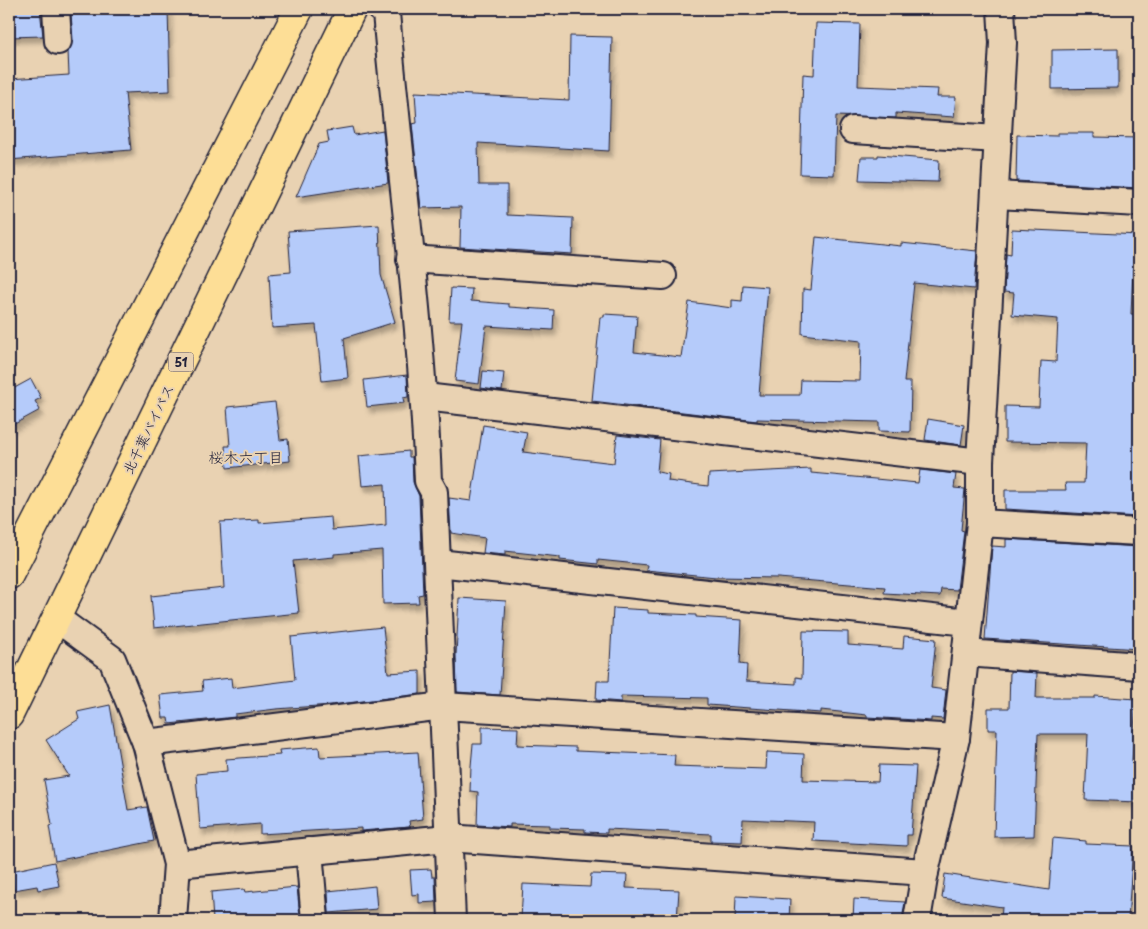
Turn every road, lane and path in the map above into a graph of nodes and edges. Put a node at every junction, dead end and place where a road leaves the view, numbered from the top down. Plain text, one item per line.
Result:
1 (56, 9) edge
2 (299, 9) edge
3 (352, 9) edge
4 (381, 9) edge
5 (1001, 9) edge
6 (58, 42) dead end
7 (853, 130) dead end
8 (998, 139) junction
9 (996, 195) junction
10 (1139, 203) edge
11 (410, 259) junction
12 (663, 276) dead end
13 (425, 397) junction
14 (980, 462) junction
15 (980, 523) junction
16 (1139, 532) edge
17 (438, 563) junction
18 (9, 575) edge
19 (56, 618) junction
20 (968, 622) junction
21 (966, 653) junction
22 (1139, 666) edge
23 (443, 706) junction
24 (9, 715) edge
25 (956, 738) junction
26 (146, 743) junction
27 (448, 838) junction
28 (309, 851) junction
29 (177, 864) junction
30 (925, 872) junction
31 (173, 920) edge
32 (315, 920) edge
33 (452, 920) edge
34 (917, 920) edge

1 - 6 street
2 - 18 highway
3 - 19 highway, 北千葉バイパス / 51
4 - 11 street
5 - 8 street
7 - 8 street
8 - 9 street
9 - 10 street
9 - 14 street
11 - 12 street
11 - 13 street
13 - 14 street
13 - 17 street
14 - 15 street
15 - 16 street
15 - 20 street
17 - 20 street
17 - 23 street
19 - 24 highway, 北千葉バイパス / 51
19 - 26 street
20 - 21 street
21 - 22 street
21 - 25 street
23 - 25 street
23 - 26 street
23 - 27 street
25 - 30 street
26 - 29 street
27 - 28 street
27 - 30 street
27 - 33 street
28 - 29 street
28 - 32 street
29 - 31 street
30 - 34 street

